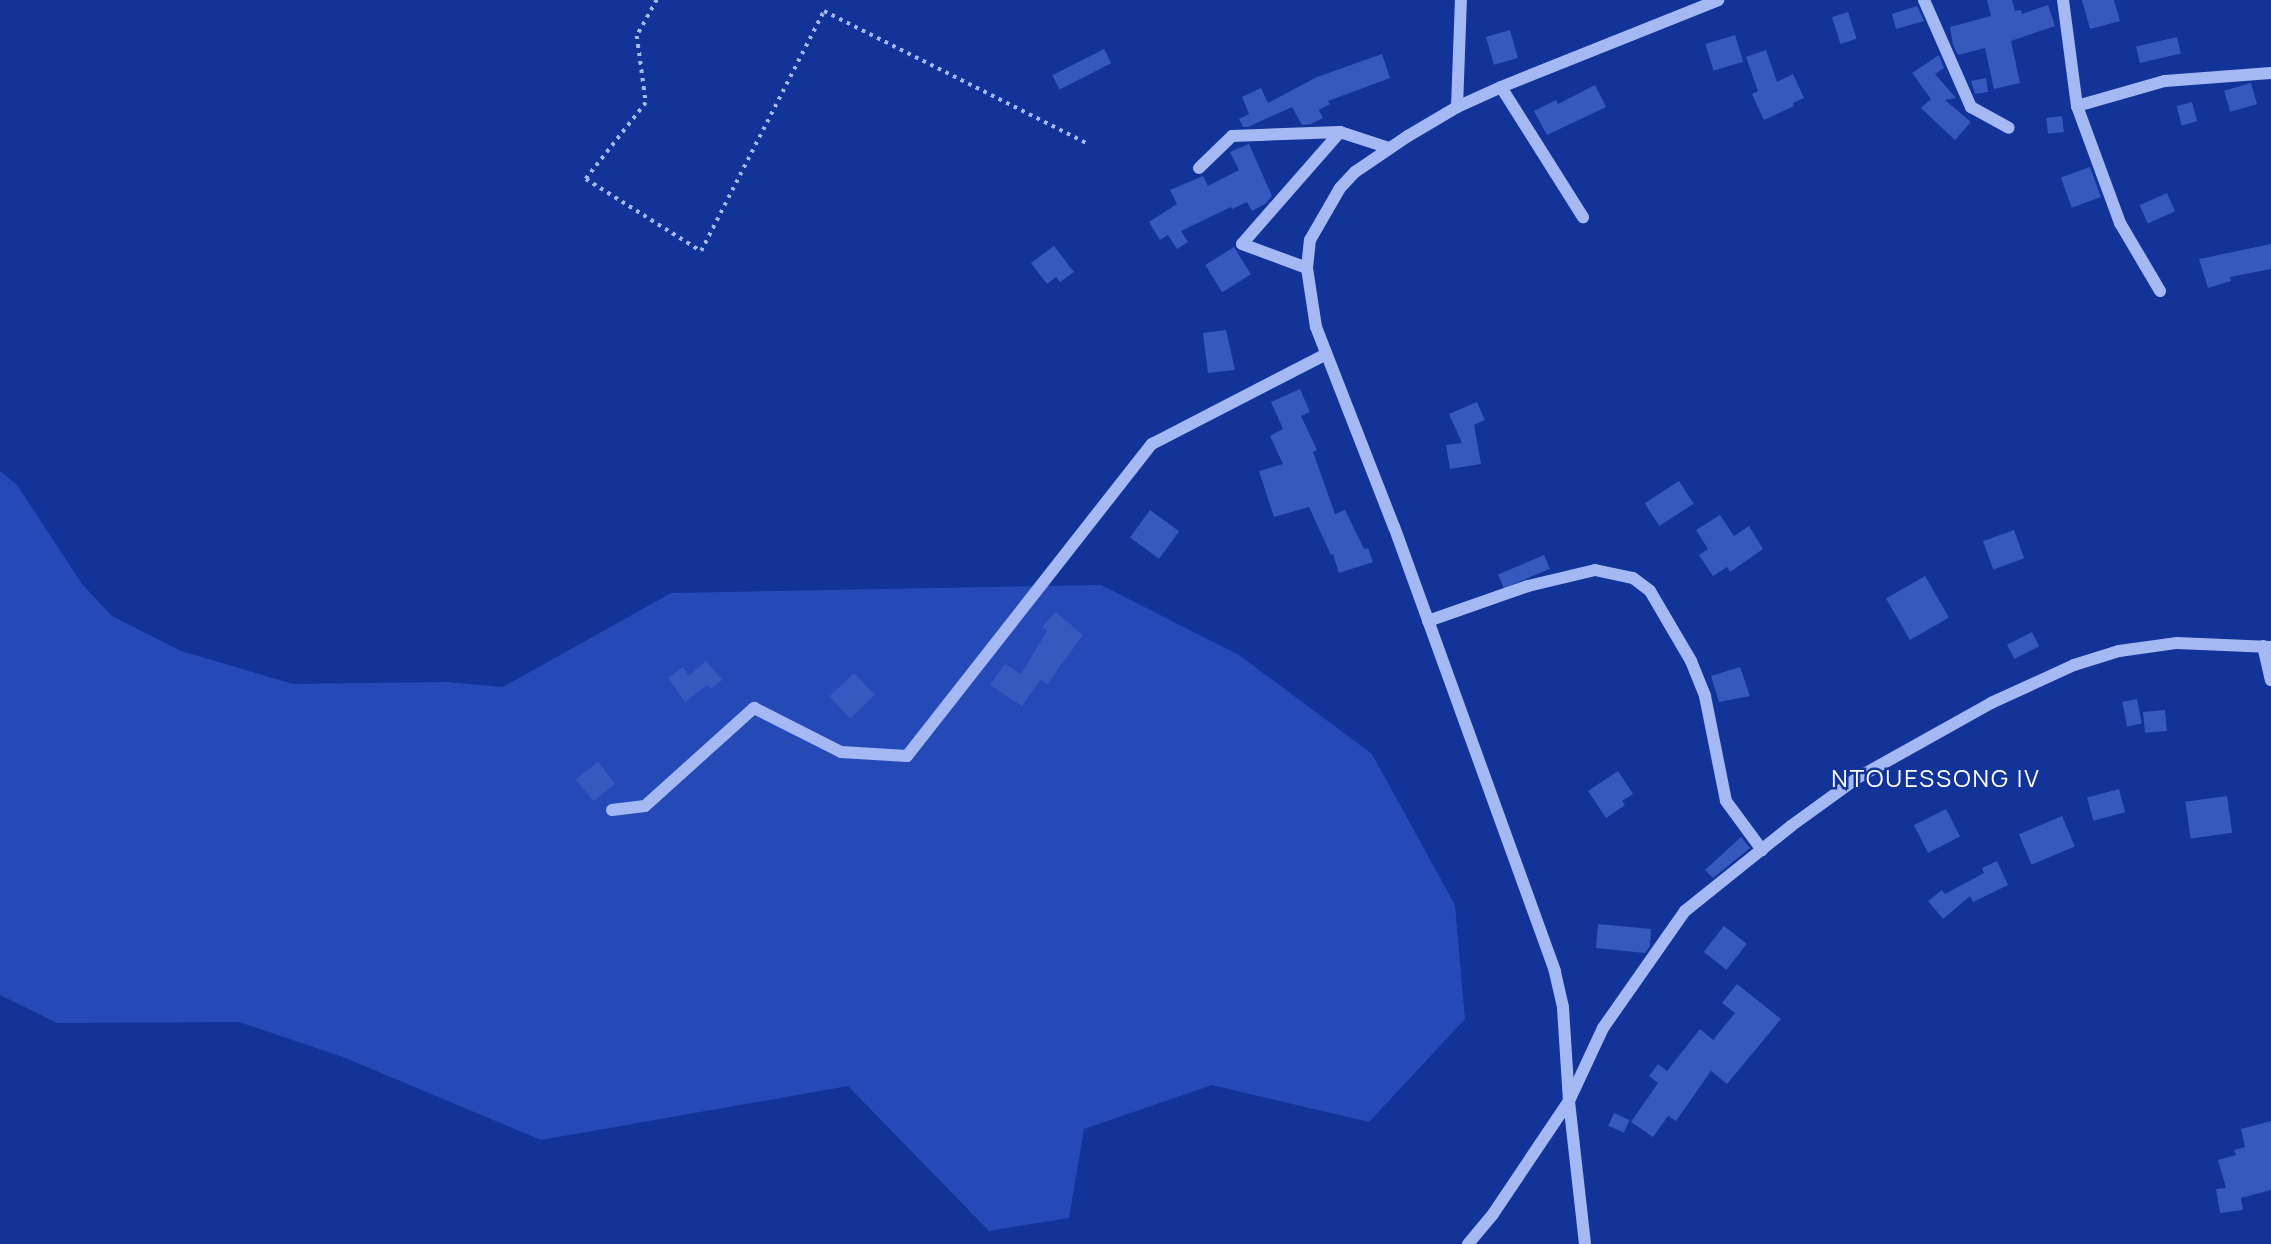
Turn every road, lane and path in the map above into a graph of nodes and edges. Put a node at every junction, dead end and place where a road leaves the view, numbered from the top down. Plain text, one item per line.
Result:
1 (657, 0) edge
2 (1461, 0) edge
3 (1718, 0) edge
4 (1924, 0) edge
5 (2063, 0) edge
6 (2271, 73) edge
7 (1501, 86) junction
8 (2077, 106) junction
9 (1457, 107) junction
10 (2010, 128) dead end
11 (1340, 132) junction
12 (1089, 144) dead end
13 (1389, 148) junction
14 (1199, 167) dead end
15 (1583, 217) dead end
16 (1307, 268) junction
17 (2160, 291) dead end
18 (1326, 354) junction
19 (1428, 621) junction
20 (2267, 647) edge
21 (2271, 680) edge
22 (612, 810) dead end
23 (1762, 850) junction
24 (1569, 1101) junction
25 (1468, 1244) edge
26 (1585, 1244) edge

1 - 12 path
2 - 9 street
3 - 7 street
4 - 10 street
5 - 8 street
6 - 8 street
7 - 9 street
7 - 15 street
8 - 17 street
9 - 13 street
11 - 13 street
11 - 14 street
11 - 16 street
13 - 16 street
16 - 18 street
18 - 19 street
18 - 22 street
19 - 23 street
19 - 24 street
20 - 21 street
20 - 23 street
23 - 24 street
24 - 25 street
24 - 26 street

